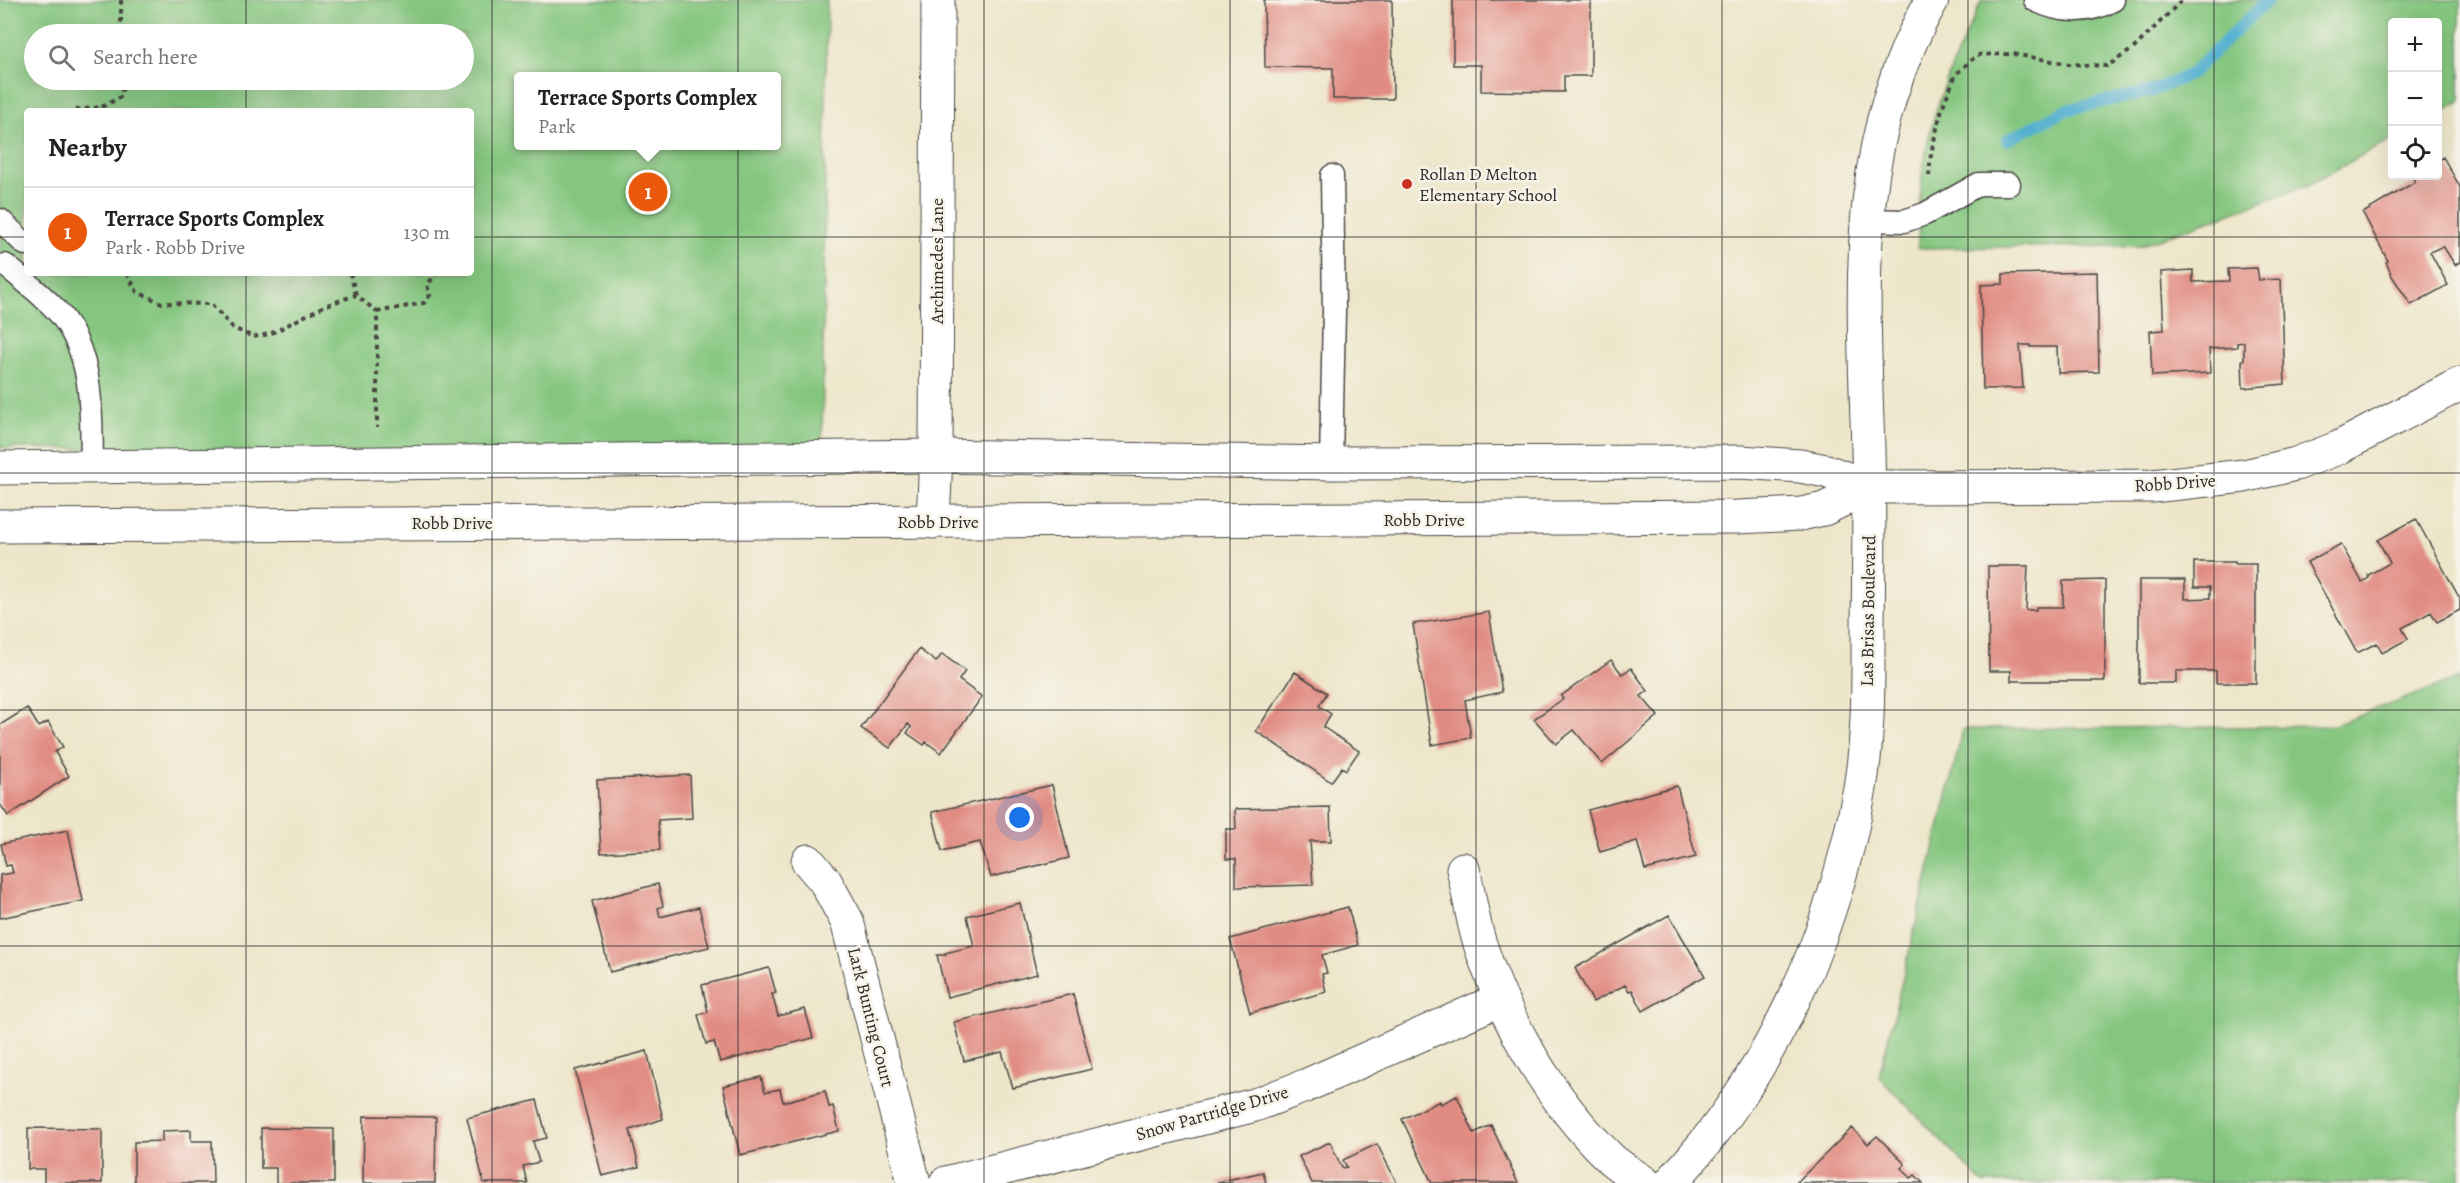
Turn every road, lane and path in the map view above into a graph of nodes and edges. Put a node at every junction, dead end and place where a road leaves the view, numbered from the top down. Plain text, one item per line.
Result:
1 (121, 0) edge
2 (938, 0) edge
3 (1932, 0) edge
4 (2035, 0) edge
5 (2112, 0) edge
6 (2182, 0) edge
7 (121, 24) edge
8 (122, 90) edge
9 (104, 108) edge
10 (1332, 176) dead end
11 (2010, 184) dead end
12 (1924, 214) junction
13 (0, 220) edge
14 (1867, 220) junction
15 (24, 243) edge
16 (5, 265) dead end
17 (128, 276) edge
18 (351, 276) edge
19 (434, 276) edge
20 (356, 295) junction
21 (377, 312) junction
22 (2460, 384) edge
23 (377, 434) dead end
24 (936, 456) junction
25 (1331, 463) junction
26 (0, 468) edge
27 (92, 468) junction
28 (1869, 487) junction
29 (933, 522) junction
30 (0, 526) edge
31 (808, 861) dead end
32 (1463, 870) dead end
33 (1501, 999) junction
34 (914, 1183) edge
35 (946, 1183) edge
36 (1645, 1183) edge
37 (1670, 1183) edge

1 - 7 path
2 - 24 street, Archimedes Lane
3 - 14 street, Las Brisas Boulevard
4 - 5 lane
6 - 12 path
8 - 9 path
10 - 25 lane
11 - 12 lane
12 - 14 lane
13 - 15 lane
14 - 28 street, Las Brisas Boulevard
16 - 27 lane
17 - 20 path
18 - 20 path
19 - 21 path
20 - 21 path
21 - 23 path
22 - 28 street, Robb Drive
24 - 25 street, Robb Drive
24 - 27 street, Robb Drive
24 - 29 street, Archimedes Lane
25 - 28 street, Robb Drive
26 - 27 street, Robb Drive
28 - 29 street, Robb Drive
28 - 37 street, Las Brisas Boulevard
29 - 30 street, Robb Drive
31 - 34 street, Lark Bunting Court
32 - 33 street
33 - 35 street, Snow Partridge Drive
33 - 36 street

